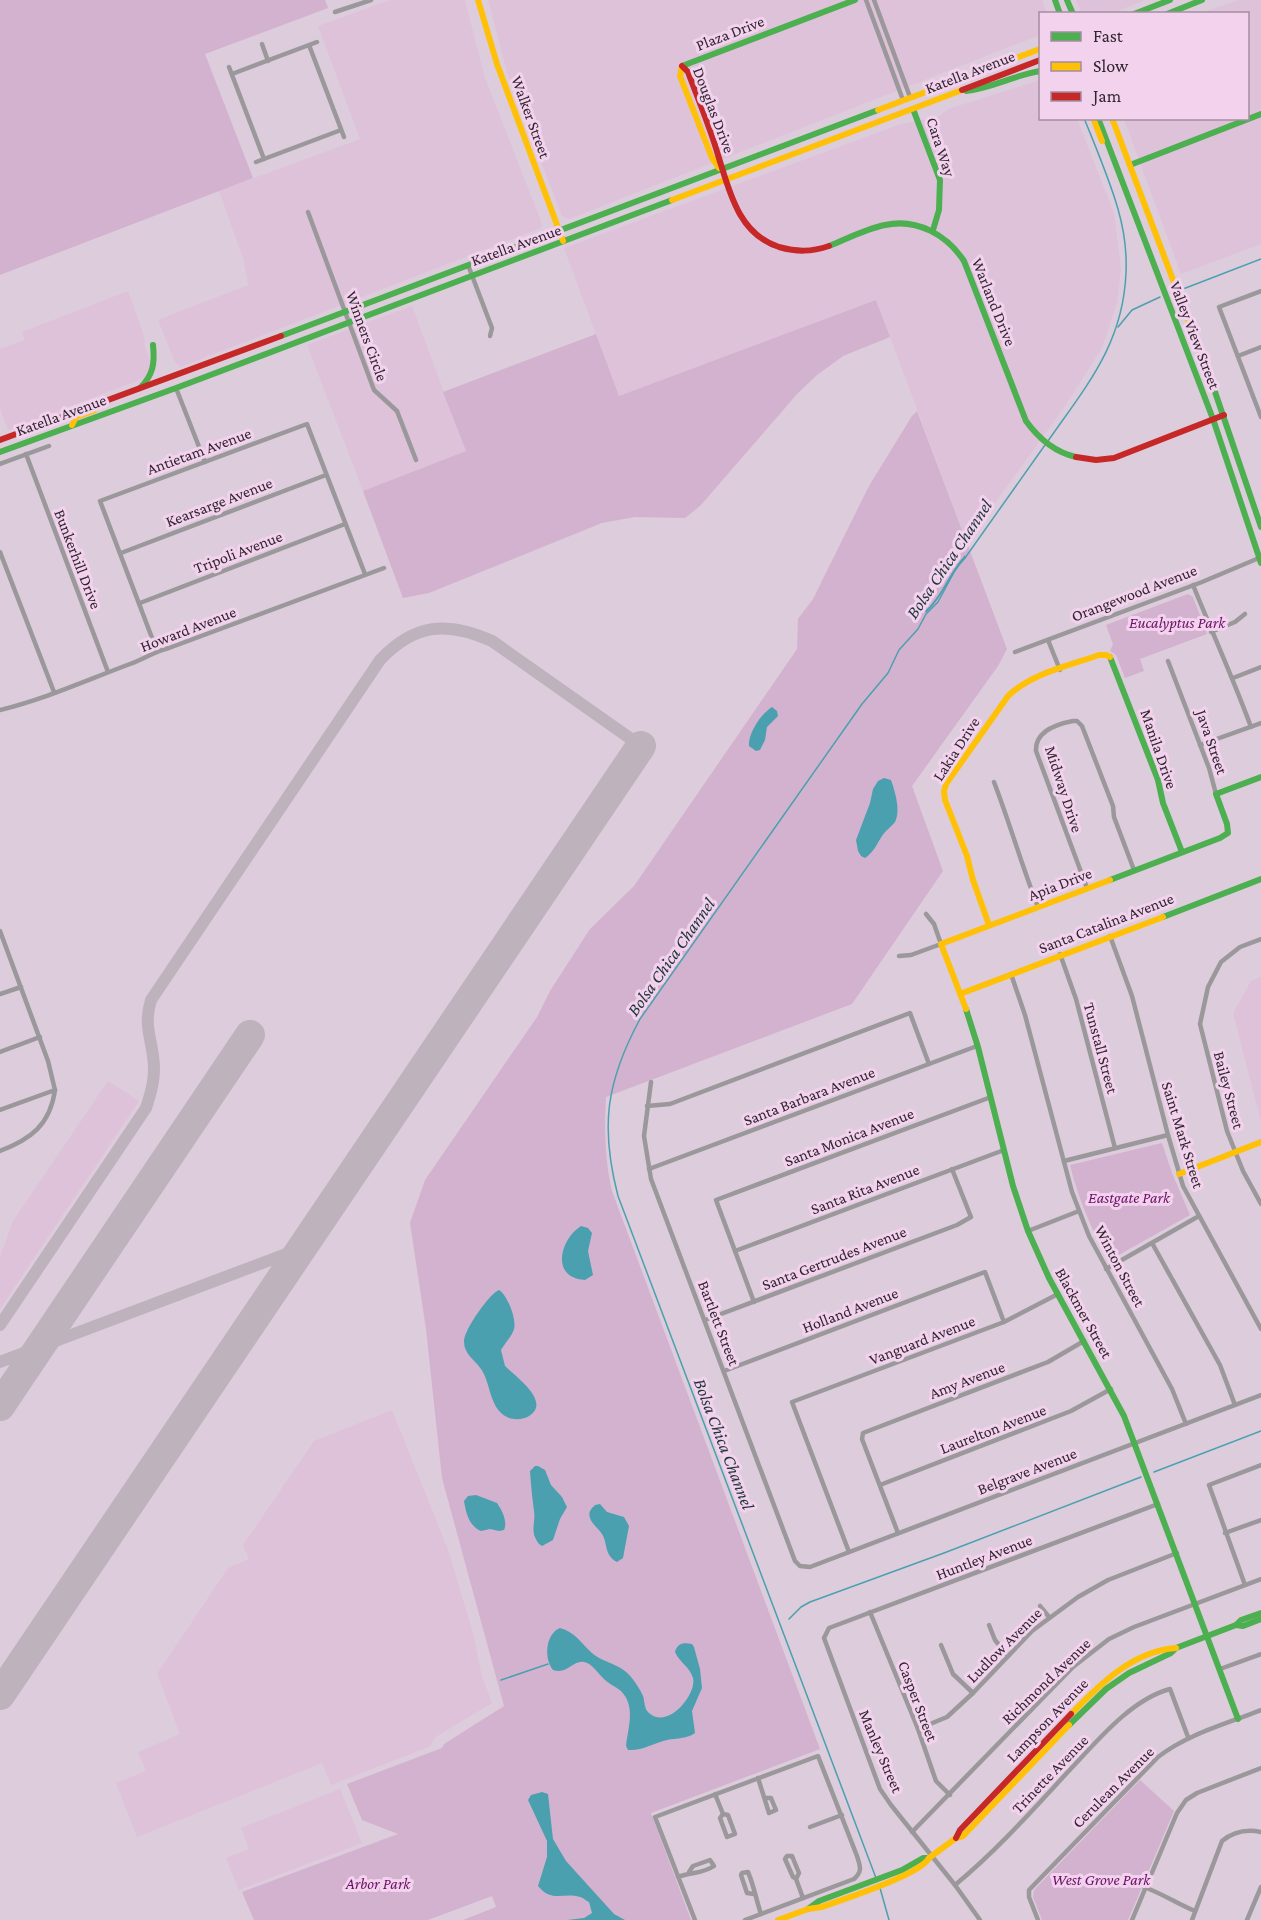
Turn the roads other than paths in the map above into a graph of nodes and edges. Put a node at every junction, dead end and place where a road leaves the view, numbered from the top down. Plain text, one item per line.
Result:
1 (371, 0) edge
2 (478, 0) edge
3 (855, 0) edge
4 (866, 0) edge
5 (874, 0) edge
6 (1170, 0) edge
7 (1202, 0) edge
8 (335, 12) dead end
9 (1139, 12) edge
10 (1172, 12) edge
11 (316, 42) dead end
12 (262, 44) dead end
13 (309, 45) junction
14 (1039, 49) edge
15 (268, 61) junction
16 (1039, 61) edge
17 (682, 66) joint
18 (229, 67) dead end
19 (1039, 71) edge
20 (232, 74) junction
21 (925, 92) junction
22 (958, 92) junction
23 (910, 97) junction
24 (903, 100) junction
25 (914, 109) junction
26 (903, 113) junction
27 (1094, 120) edge
28 (1099, 120) edge
29 (1113, 120) edge
30 (1246, 120) edge
31 (341, 130) junction
32 (344, 137) dead end
33 (264, 159) junction
34 (256, 162) dead end
35 (1116, 164) junction
36 (1130, 165) junction
37 (720, 169) junction
38 (724, 180) junction
39 (308, 212) dead end
40 (933, 230) junction
41 (559, 231) junction
42 (563, 241) junction
43 (468, 265) junction
44 (472, 275) junction
45 (1261, 291) edge
46 (346, 311) junction
47 (348, 322) junction
48 (490, 336) dead end
49 (153, 345) dead end
50 (1261, 347) edge
51 (1238, 356) junction
52 (177, 388) junction
53 (137, 390) junction
54 (106, 400) junction
55 (1224, 415) junction
56 (1261, 417) edge
57 (1213, 419) junction
58 (72, 425) junction
59 (0, 440) edge
60 (49, 446) dead end
61 (0, 452) edge
62 (26, 454) junction
63 (416, 460) dead end
64 (205, 462) junction
65 (0, 464) edge
66 (326, 475) junction
67 (345, 524) junction
68 (1261, 527) edge
69 (0, 552) edge
70 (121, 553) junction
71 (1260, 559) edge
72 (384, 568) dead end
73 (365, 574) junction
74 (1193, 585) junction
75 (140, 603) junction
76 (1245, 614) dead end
77 (1211, 632) junction
78 (1048, 640) junction
79 (157, 651) junction
80 (1015, 652) dead end
81 (1108, 656) joint
82 (1168, 661) dead end
83 (1261, 668) edge
84 (1060, 670) junction
85 (108, 672) junction
86 (1233, 678) junction
87 (54, 692) junction
88 (0, 710) edge
89 (1261, 723) edge
90 (1251, 727) junction
91 (1200, 745) junction
92 (1261, 777) edge
93 (994, 782) dead end
94 (1216, 794) junction
95 (1228, 833) joint
96 (1182, 852) junction
97 (1134, 870) junction
98 (1261, 879) edge
99 (1087, 888) junction
100 (1038, 907) junction
101 (926, 914) dead end
102 (989, 925) junction
103 (0, 931) edge
104 (1110, 936) junction
105 (1261, 939) edge
106 (941, 944) junction
107 (1060, 954) junction
108 (899, 956) dead end
109 (1011, 974) junction
110 (21, 987) junction
111 (0, 994) edge
112 (960, 994) junction
113 (40, 1037) junction
114 (977, 1046) junction
115 (0, 1052) edge
116 (929, 1064) junction
117 (651, 1083) dead end
118 (55, 1090) junction
119 (991, 1097) junction
120 (647, 1106) junction
121 (0, 1110) edge
122 (1168, 1135) junction
123 (1261, 1142) edge
124 (1115, 1148) junction
125 (1004, 1150) junction
126 (0, 1151) edge
127 (1234, 1152) junction
128 (1064, 1161) junction
129 (649, 1169) junction
130 (952, 1169) junction
131 (1179, 1174) junction
132 (1261, 1204) edge
133 (1079, 1211) junction
134 (1198, 1216) junction
135 (1028, 1231) junction
136 (1152, 1243) junction
137 (735, 1251) junction
138 (1106, 1269) junction
139 (1058, 1294) junction
140 (754, 1302) junction
141 (705, 1320) junction
142 (1004, 1322) junction
143 (1261, 1329) edge
144 (1084, 1341) junction
145 (724, 1371) junction
146 (1111, 1389) junction
147 (1261, 1395) edge
148 (1235, 1405) junction
149 (1186, 1424) junction
150 (1135, 1443) junction
151 (1261, 1465) edge
152 (880, 1485) junction
153 (1158, 1504) junction
154 (1261, 1520) edge
155 (898, 1533) junction
156 (1226, 1533) junction
157 (849, 1552) junction
158 (1177, 1553) junction
159 (800, 1566) joint
160 (1261, 1579) edge
161 (1245, 1585) junction
162 (1196, 1604) junction
163 (1040, 1606) dead end
164 (870, 1612) junction
165 (1261, 1612) edge
166 (1049, 1617) junction
167 (1261, 1619) edge
168 (989, 1625) dead end
169 (1236, 1625) junction
170 (1208, 1636) junction
171 (824, 1638) joint
172 (941, 1645) dead end
173 (1261, 1654) edge
174 (1008, 1656) junction
175 (1220, 1669) junction
176 (973, 1694) junction
177 (1261, 1710) edge
178 (1238, 1719) junction
179 (918, 1729) junction
180 (1188, 1737) junction
181 (1261, 1768) edge
182 (758, 1778) junction
183 (715, 1794) junction
184 (950, 1795) junction
185 (765, 1798) dead end
186 (723, 1814) junction
187 (842, 1815) junction
188 (810, 1827) dead end
189 (912, 1832) junction
190 (1261, 1832) edge
191 (930, 1857) junction
192 (689, 1872) junction
193 (678, 1877) junction
194 (796, 1879) junction
195 (955, 1885) junction
196 (1144, 1887) junction
197 (1261, 1887) edge
198 (754, 1894) junction
199 (803, 1898) junction
200 (779, 1907) junction
201 (1196, 1911) junction
202 (761, 1914) junction
203 (782, 1919) edge
204 (694, 1920) edge
205 (745, 1920) edge
206 (980, 1920) edge
207 (1038, 1920) edge
208 (1132, 1920) edge
209 (1191, 1920) edge
210 (1247, 1920) edge

1 - 8 street
2 - 41 main road, Walker Street
3 - 17 main road, Plaza Drive
4 - 24 street
5 - 23 street
6 - 9 main road
7 - 10 main road
11 - 13 street
12 - 15 street
13 - 15 street
13 - 31 street
14 - 21 main road, Katella Avenue
15 - 20 street
16 - 22 main road, Katella Avenue
17 - 37 main road, Douglas Drive
18 - 20 street
19 - 22 main road
20 - 33 street
21 - 23 main road, Katella Avenue
21 - 25 main road
22 - 25 main road, Katella Avenue
23 - 24 main road, Katella Avenue
23 - 26 main road
24 - 37 main road, Katella Avenue
25 - 26 main road, Katella Avenue
25 - 40 main road, Cara Way
26 - 38 main road, Katella Avenue
27 - 35 main road
28 - 35 main road, Valley View Street
29 - 36 main road, Valley View Street
30 - 36 main road
31 - 32 street
31 - 33 street
33 - 34 street
35 - 57 main road, Valley View Street
36 - 55 main road, Valley View Street
37 - 38 main road, Douglas Drive
37 - 41 main road, Katella Avenue
38 - 40 main road, Warland Drive
38 - 42 main road, Katella Avenue
39 - 46 street, Winners Circle
40 - 57 main road, Warland Drive
41 - 42 main road, Walker Street
41 - 43 main road, Katella Avenue
42 - 44 main road, Katella Avenue
43 - 44 street
43 - 46 main road, Katella Avenue
44 - 47 main road, Katella Avenue
44 - 48 street
45 - 51 street
46 - 47 street, Winners Circle
46 - 53 main road, Katella Avenue
47 - 52 main road, Katella Avenue
47 - 63 street, Winners Circle
49 - 53 main road
50 - 51 street
51 - 56 street
52 - 58 main road, Katella Avenue
52 - 64 street
53 - 54 main road, Katella Avenue
54 - 58 main road
54 - 59 main road, Katella Avenue
55 - 57 main road, Warland Drive
55 - 68 main road, Valley View Street
57 - 71 main road, Valley View Street
58 - 61 main road, Katella Avenue
60 - 62 street
62 - 65 street
62 - 85 street, Bunkerhill Drive
64 - 66 street, Antietam Avenue
64 - 70 street, Antietam Avenue
66 - 67 street
66 - 70 street, Kearsarge Avenue
67 - 73 street
67 - 75 street, Tripoli Avenue
69 - 87 street
70 - 75 street
71 - 74 street, Orangewood Avenue
72 - 73 street, Howard Avenue
73 - 79 street, Howard Avenue
74 - 77 street
74 - 78 street, Orangewood Avenue
75 - 79 street
76 - 77 street
77 - 86 street
78 - 80 street, Orangewood Avenue
78 - 84 street
79 - 85 street, Howard Avenue
81 - 84 main road, Lakia Drive
81 - 96 main road, Manila Drive
82 - 91 street, Java Street
83 - 86 street
84 - 102 main road, Lakia Drive
85 - 87 street, Howard Avenue
86 - 90 street
87 - 88 street, Howard Avenue
89 - 90 street
90 - 91 street
91 - 94 street, Java Street
92 - 94 main road
93 - 100 street
94 - 95 main road, Java Street
95 - 96 main road, Apia Drive
96 - 97 main road, Apia Drive
97 - 99 main road, Apia Drive
97 - 99 street, Midway Drive
98 - 104 main road, Santa Catalina Avenue
99 - 100 main road, Apia Drive
100 - 102 main road, Apia Drive
101 - 106 street, Blackmer Street
102 - 106 main road, Apia Drive
103 - 110 street
104 - 107 main road, Santa Catalina Avenue
104 - 122 street, Saint Mark Street
105 - 127 street, Bailey Street
106 - 108 street, Apia Drive
106 - 112 main road, Blackmer Street
107 - 109 main road, Santa Catalina Avenue
107 - 124 street, Tunstall Street
109 - 112 main road, Santa Catalina Avenue
109 - 128 street, Winton Street
110 - 111 street
110 - 113 street
112 - 114 main road, Blackmer Street
113 - 115 street
113 - 118 street
114 - 116 street, Santa Barbara Avenue
114 - 119 main road, Blackmer Street
116 - 120 street
116 - 129 street, Santa Barbara Avenue
117 - 120 street, Bartlett Street
118 - 121 street
118 - 126 street
119 - 125 main road, Blackmer Street
119 - 137 street, Santa Monica Avenue
120 - 129 street, Bartlett Street
122 - 124 street
122 - 131 street, Saint Mark Street
123 - 127 main road
124 - 128 street
125 - 130 street, Santa Rita Avenue
125 - 135 main road, Blackmer Street
127 - 131 main road
127 - 132 street, Bailey Street
128 - 133 street, Winton Street
129 - 141 street, Bartlett Street
130 - 137 street, Santa Rita Avenue
130 - 140 street, Santa Gertrudes Avenue
131 - 134 street, Saint Mark Street
133 - 135 street
133 - 138 street, Winton Street
134 - 136 street
134 - 143 street, Saint Mark Street
135 - 139 main road, Blackmer Street
136 - 138 street
136 - 148 street
137 - 140 street
138 - 149 street, Winton Street
139 - 142 street, Vanguard Avenue
139 - 144 main road, Blackmer Street
140 - 141 street, Santa Gertrudes Avenue
141 - 145 street, Bartlett Street
142 - 145 street, Holland Avenue
142 - 157 street, Vanguard Avenue
144 - 146 main road, Blackmer Street
144 - 152 street, Amy Avenue
145 - 159 street, Bartlett Street
146 - 150 main road, Blackmer Street
146 - 152 street, Laurelton Avenue
147 - 148 street, Belgrave Avenue
148 - 149 street, Belgrave Avenue
149 - 150 street, Belgrave Avenue
150 - 153 main road, Blackmer Street
150 - 155 street, Belgrave Avenue
151 - 156 street
152 - 155 street
153 - 158 main road, Blackmer Street
153 - 164 street, Huntley Avenue
154 - 156 street
155 - 157 street, Belgrave Avenue
156 - 161 street
157 - 159 street, Belgrave Avenue
158 - 162 main road, Blackmer Street
158 - 166 street, Ludlow Avenue
160 - 161 street, Richmond Avenue
161 - 162 street, Richmond Avenue
162 - 170 main road, Blackmer Street
162 - 184 street, Richmond Avenue
163 - 166 street
164 - 171 street, Huntley Avenue
164 - 179 street, Casper Street
165 - 169 main road, Lampson Avenue
166 - 174 street, Ludlow Avenue
167 - 169 main road, Lampson Avenue
168 - 174 street
169 - 170 main road, Lampson Avenue
170 - 175 main road, Blackmer Street
170 - 191 main road, Lampson Avenue
171 - 189 street, Manley Street
172 - 176 street
173 - 175 street
174 - 176 street, Ludlow Avenue
175 - 178 main road, Blackmer Street
176 - 179 street, Ludlow Avenue
177 - 178 street, Cerulean Avenue
178 - 180 street, Cerulean Avenue
179 - 184 street, Casper Street
180 - 195 street, Trinette Avenue
180 - 207 street, Cerulean Avenue
181 - 196 street
182 - 183 street
182 - 185 street
182 - 187 street
183 - 186 street
183 - 193 street
184 - 189 street, Richmond Avenue
186 - 186 street
187 - 188 street
187 - 199 street
189 - 191 street, Manley Street
190 - 201 street
191 - 195 street, Manley Street
191 - 203 main road, Lampson Avenue
192 - 192 street
192 - 193 street
193 - 204 street
194 - 194 street
194 - 199 street
195 - 206 street, Manley Street
196 - 201 street
196 - 208 street
197 - 210 street
198 - 198 street
198 - 202 street
199 - 200 street
200 - 202 street
200 - 203 street
201 - 209 street
202 - 205 street

